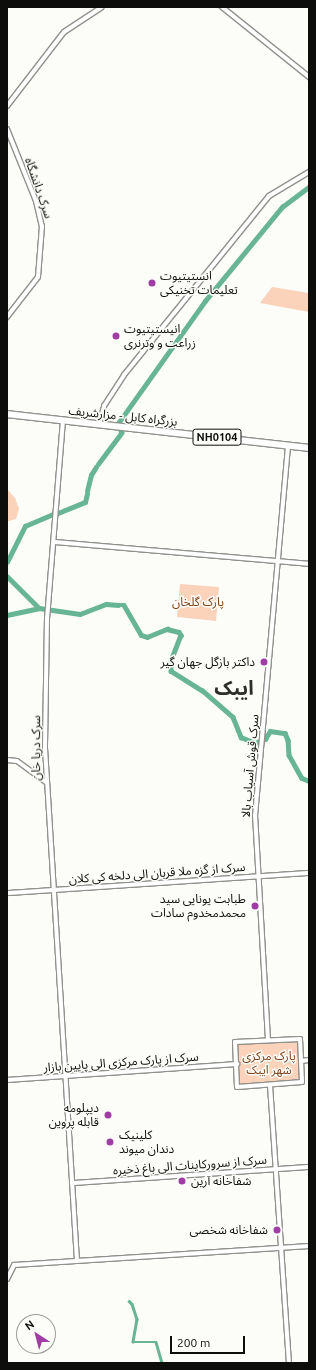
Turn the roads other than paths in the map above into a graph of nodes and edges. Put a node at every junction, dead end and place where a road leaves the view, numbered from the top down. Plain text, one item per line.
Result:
1 (102, 7) edge
2 (222, 7) edge
3 (309, 77) edge
4 (7, 106) edge
5 (7, 129) edge
6 (309, 172) edge
7 (7, 317) edge
8 (7, 414) edge
9 (63, 420) junction
10 (99, 424) junction
11 (288, 446) junction
12 (309, 448) edge
13 (54, 542) junction
14 (278, 561) junction
15 (309, 564) edge
16 (7, 760) edge
17 (46, 782) junction
18 (309, 873) edge
19 (257, 876) junction
20 (54, 890) junction
21 (7, 893) edge
22 (268, 1040) junction
23 (309, 1060) edge
24 (301, 1061) junction
25 (237, 1064) junction
26 (66, 1076) junction
27 (7, 1080) edge
28 (270, 1085) junction
29 (309, 1167) edge
30 (276, 1169) junction
31 (72, 1183) junction
32 (309, 1246) edge
33 (282, 1248) junction
34 (77, 1261) junction
35 (7, 1279) edge
36 (289, 1363) edge

1 - 4 street
2 - 3 street
5 - 7 street, سرک دانشگاه
6 - 10 street
8 - 9 highway, بزرگراه کابل - مزارشریف / NH0104
9 - 10 highway, بزرگراه کابل - مزارشریف / NH0104
9 - 13 street, سرک دریا خان
10 - 11 highway, بزرگراه کابل - مزارشریف / NH0104
11 - 12 highway, بزرگراه کابل - مزارشریف / NH0104
11 - 14 street, سرک قوش آسیاب بالا
13 - 14 street
13 - 17 street, سرک دریا خان
14 - 15 street
14 - 19 street, سرک قوش آسیاب بالا
16 - 17 street
17 - 20 street, سرک دریا خان
18 - 19 street, سرک از گزه ملا قربان الی دلخه کی کلان
19 - 20 street, سرک از گزه ملا قربان الی دلخه کی کلان
19 - 22 street, سرک قوش آسیاب بالا
20 - 21 street, سرک از گزه ملا قربان الی دلخه کی کلان
20 - 26 street, سرک دریا خان
22 - 24 street
22 - 25 street
23 - 24 street
24 - 28 street
25 - 26 street, سرک از پارک مرکزی الی پایین بازار
25 - 28 street
26 - 27 street, سرک از پارک مرکزی الی پایین بازار
26 - 31 street, سرک دریا خان
28 - 30 street
29 - 30 street, سرک از سرورکاینات الی باغ ذخیره
30 - 31 street, سرک از سرورکاینات الی باغ ذخیره
30 - 33 street
31 - 34 street, سرک دریا خان
32 - 33 street
33 - 34 street
33 - 36 street
34 - 35 street

